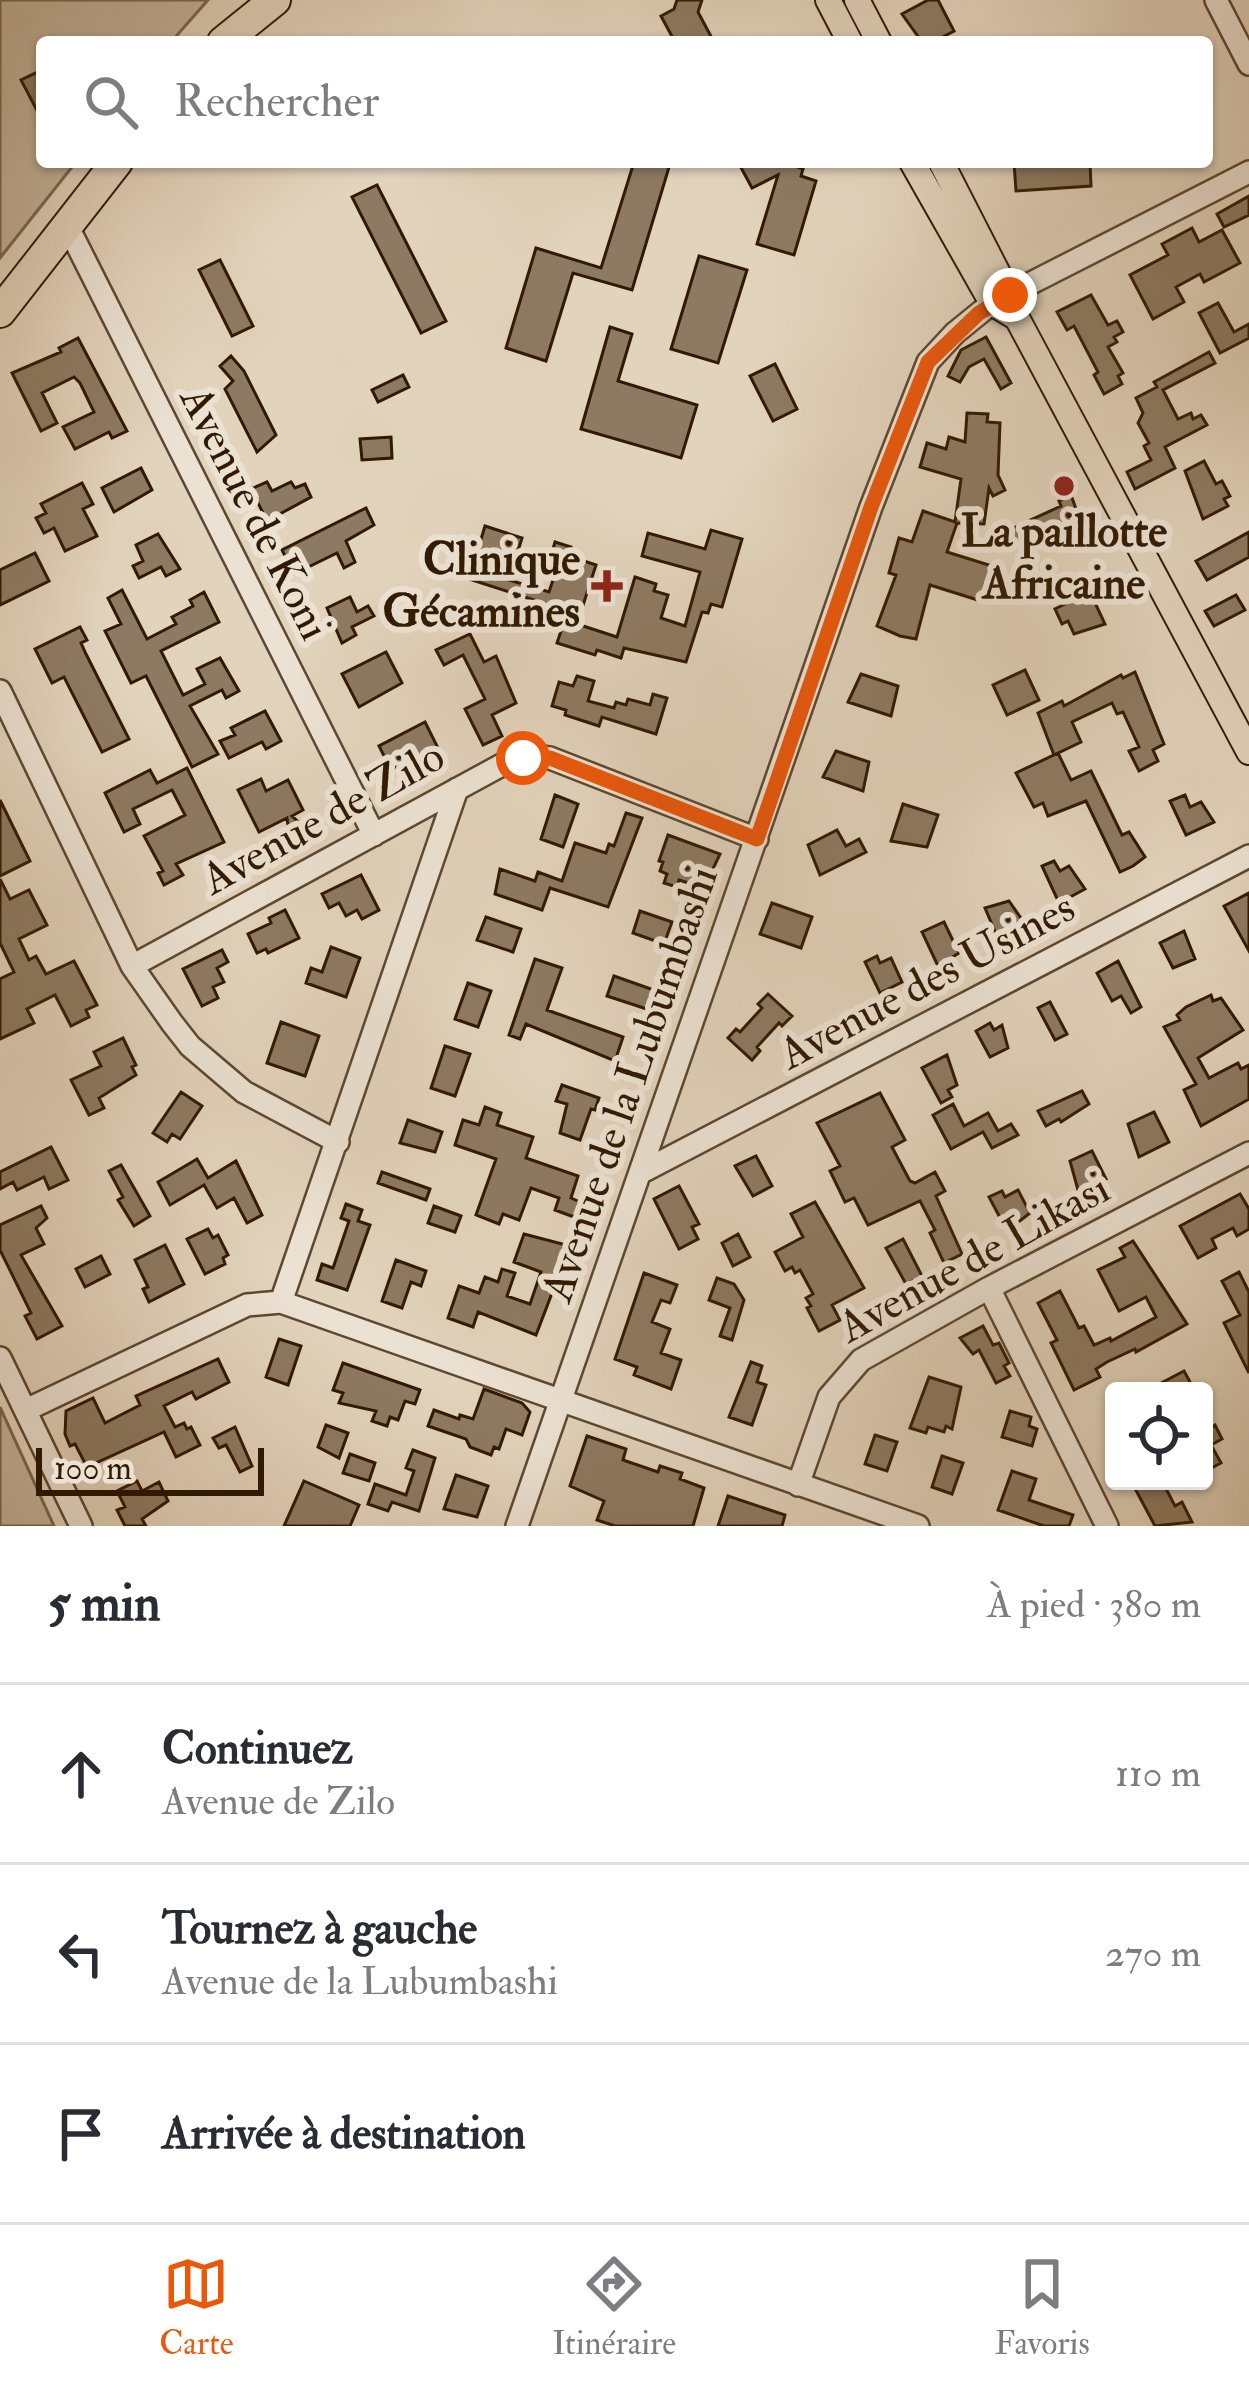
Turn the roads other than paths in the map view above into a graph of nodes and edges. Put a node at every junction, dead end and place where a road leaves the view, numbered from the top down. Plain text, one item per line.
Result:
1 (274, 0) edge
2 (828, 0) edge
3 (857, 0) edge
4 (1216, 0) edge
5 (230, 36) edge
6 (847, 36) edge
7 (876, 36) edge
8 (1249, 64) edge
9 (112, 168) edge
10 (916, 168) edge
11 (944, 168) edge
12 (1249, 172) edge
13 (67, 225) junction
14 (1006, 306) junction
15 (0, 312) edge
16 (0, 691) edge
17 (1249, 752) edge
18 (458, 789) junction
19 (374, 836) junction
20 (757, 839) junction
21 (1249, 856) edge
22 (131, 966) junction
23 (338, 1142) junction
24 (1249, 1153) edge
25 (640, 1173) junction
26 (989, 1288) junction
27 (281, 1302) junction
28 (0, 1358) edge
29 (560, 1402) junction
30 (26, 1410) junction
31 (798, 1485) junction
32 (81, 1526) edge
33 (517, 1526) edge
34 (918, 1526) edge
35 (1107, 1526) edge

1 - 5 highway
2 - 6 main road
3 - 7 main road
4 - 8 street
9 - 13 highway
10 - 14 main road
11 - 14 main road
12 - 14 street, Avenue de la Lubumbashi
13 - 15 highway
13 - 19 street, Avenue de Koni
14 - 17 main road
14 - 20 street, Avenue de la Lubumbashi
16 - 22 street
18 - 19 street, Avenue de Zilo
18 - 20 street, Avenue de Zilo
18 - 23 street
19 - 22 street, Avenue de Zilo
20 - 25 street, Avenue de la Lubumbashi
21 - 25 street, Avenue des Usines
22 - 23 street
23 - 27 street
24 - 26 street, Avenue de Likasi
25 - 29 street, Avenue de la Lubumbashi
26 - 31 street, Avenue de Likasi
26 - 35 street
27 - 29 street
27 - 30 street
28 - 30 street
29 - 31 street
29 - 33 street, Avenue de la Lubumbashi
30 - 32 street
31 - 34 street

